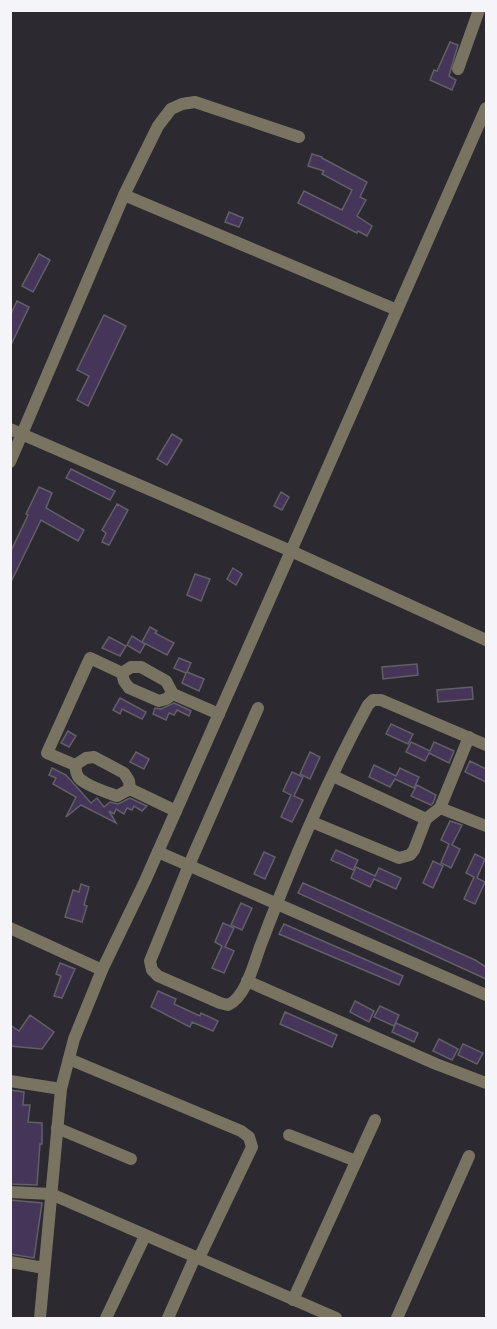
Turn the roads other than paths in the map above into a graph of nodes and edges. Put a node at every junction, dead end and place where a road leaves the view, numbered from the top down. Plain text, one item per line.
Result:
1 (479, 10) edge
2 (458, 69) dead end
3 (486, 108) edge
4 (299, 137) dead end
5 (124, 195) junction
6 (397, 310) junction
7 (10, 429) edge
8 (23, 434) junction
9 (10, 462) edge
10 (291, 551) junction
11 (486, 640) edge
12 (122, 673) junction
13 (173, 694) junction
14 (258, 708) dead end
15 (219, 714) junction
16 (469, 737) junction
17 (486, 745) edge
18 (75, 765) junction
19 (333, 776) junction
20 (130, 789) junction
21 (440, 808) junction
22 (176, 811) junction
23 (426, 819) junction
24 (312, 822) junction
25 (486, 826) edge
26 (158, 852) junction
27 (189, 865) junction
28 (277, 903) junction
29 (10, 928) edge
30 (102, 970) junction
31 (247, 981) junction
32 (486, 995) edge
33 (69, 1059) junction
34 (10, 1081) edge
35 (486, 1083) edge
36 (61, 1089) junction
37 (375, 1120) dead end
38 (57, 1128) junction
39 (289, 1135) dead end
40 (469, 1156) dead end
41 (130, 1159) dead end
42 (356, 1161) junction
43 (10, 1192) edge
44 (51, 1194) junction
45 (145, 1236) junction
46 (197, 1257) junction
47 (10, 1262) edge
48 (44, 1268) junction
49 (293, 1299) junction
50 (40, 1318) edge
51 (106, 1318) edge
52 (168, 1318) edge
53 (336, 1318) edge
54 (397, 1318) edge

1 - 2 street
3 - 6 street
4 - 5 street
5 - 6 street
5 - 8 street
6 - 10 street
7 - 8 street
8 - 9 street
8 - 10 street
10 - 11 street
10 - 15 street
12 - 13 street
12 - 13 street
12 - 18 street
13 - 15 street
14 - 27 street
15 - 22 street
16 - 17 street
16 - 19 street
16 - 21 street
18 - 20 street
18 - 20 street
19 - 23 street
19 - 24 street
20 - 22 street
21 - 23 street
21 - 25 street
22 - 26 street
23 - 24 street
24 - 28 street
26 - 27 street
26 - 30 street
27 - 28 street
27 - 31 street
28 - 31 street
28 - 32 street
29 - 30 street
30 - 33 street
31 - 35 street
33 - 36 street
33 - 46 street
34 - 36 street
36 - 38 street
37 - 42 street
38 - 41 street
38 - 44 street
39 - 42 street
40 - 54 street
42 - 49 street
43 - 44 street
44 - 45 street
44 - 48 street
45 - 46 street
45 - 51 street
46 - 49 street
46 - 52 street
47 - 48 street
48 - 50 street
49 - 53 street

